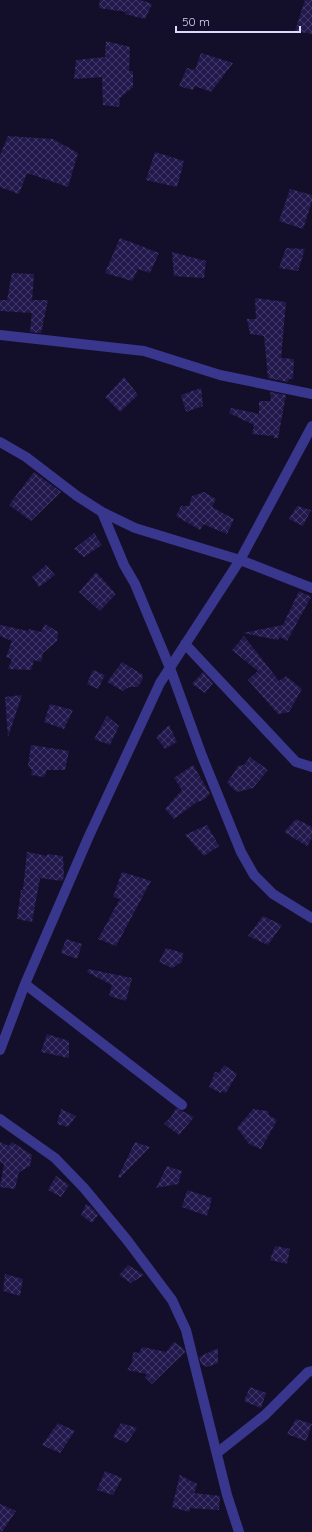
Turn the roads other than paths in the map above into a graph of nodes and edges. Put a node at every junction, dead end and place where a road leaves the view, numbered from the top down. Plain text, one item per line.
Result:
1 (0, 336) edge
2 (312, 394) edge
3 (312, 426) edge
4 (0, 442) edge
5 (102, 512) junction
6 (240, 560) junction
7 (312, 588) edge
8 (186, 644) junction
9 (170, 668) junction
10 (312, 767) edge
11 (312, 918) edge
12 (25, 984) junction
13 (0, 1050) edge
14 (182, 1105) dead end
15 (0, 1119) edge
16 (312, 1371) edge
17 (217, 1453) junction
18 (239, 1532) edge

1 - 2 street
3 - 6 street
4 - 5 street
5 - 6 street
5 - 9 street
6 - 7 street
6 - 8 street
8 - 9 street
8 - 10 street
9 - 11 street
9 - 12 street
12 - 13 street
12 - 14 street
15 - 17 street
16 - 17 street
17 - 18 street

